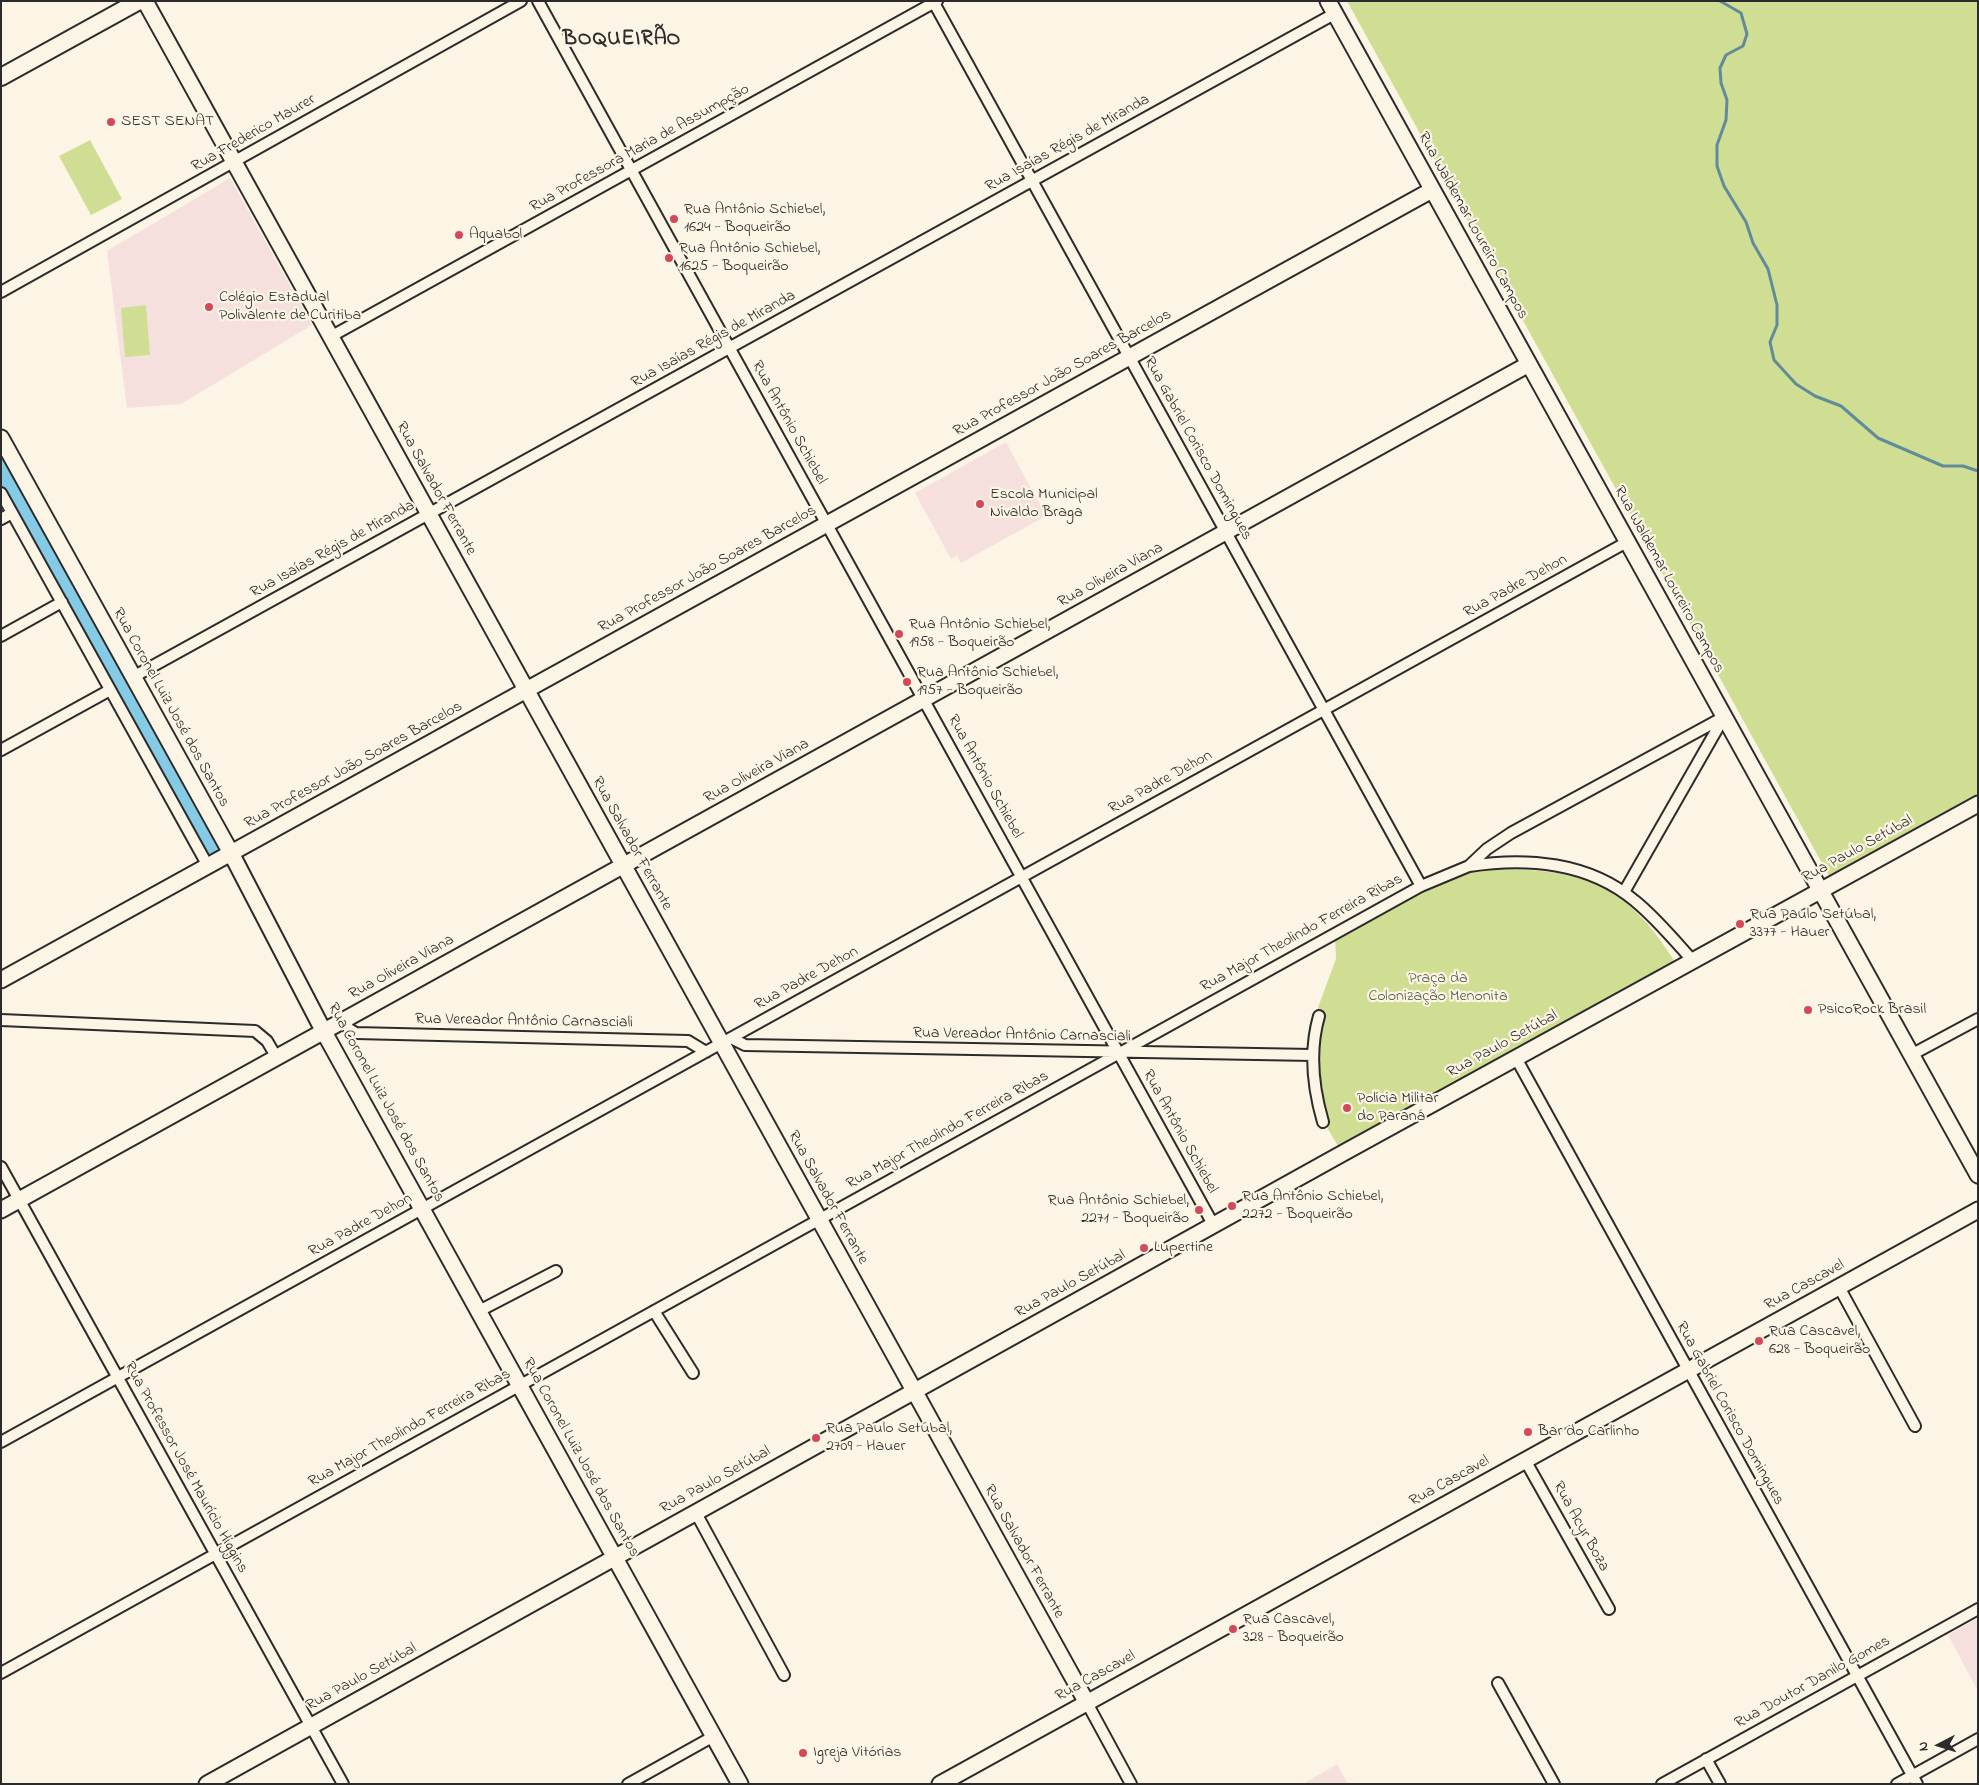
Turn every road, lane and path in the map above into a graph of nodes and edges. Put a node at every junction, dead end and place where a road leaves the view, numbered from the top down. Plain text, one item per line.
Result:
1 (139, 1) edge
2 (145, 1) edge
3 (521, 1) edge
4 (538, 1) edge
5 (934, 2) edge
6 (1331, 7) edge
7 (1, 77) edge
8 (233, 160) junction
9 (632, 170) junction
10 (1032, 181) junction
11 (1432, 190) junction
12 (1, 292) edge
13 (330, 337) junction
14 (730, 348) junction
15 (1129, 357) junction
16 (1528, 364) junction
17 (1, 438) edge
18 (1, 493) edge
19 (12, 513) junction
20 (428, 514) junction
21 (1, 519) edge
22 (827, 524) junction
23 (1226, 532) junction
24 (1627, 542) junction
25 (62, 602) junction
26 (1, 636) edge
27 (134, 677) junction
28 (110, 690) junction
29 (526, 691) junction
30 (924, 700) junction
31 (1324, 710) junction
32 (1724, 717) junction
33 (1, 750) edge
34 (1978, 804) edge
35 (231, 853) junction
36 (208, 866) junction
37 (623, 866) junction
38 (1469, 866) junction
39 (1022, 877) junction
40 (1421, 886) junction
41 (1820, 891) junction
42 (1624, 892) junction
43 (1693, 961) junction
44 (1, 980) edge
45 (1319, 1016) dead end
46 (1978, 1019) edge
47 (1, 1020) edge
48 (344, 1021) junction
49 (324, 1032) junction
50 (726, 1041) junction
51 (706, 1052) junction
52 (1119, 1053) junction
53 (1313, 1055) junction
54 (1911, 1056) junction
55 (277, 1058) junction
56 (1516, 1058) junction
57 (1323, 1122) dead end
58 (1, 1167) edge
59 (1978, 1176) edge
60 (20, 1200) junction
61 (422, 1209) junction
62 (1, 1210) edge
63 (1978, 1210) edge
64 (819, 1219) junction
65 (1214, 1226) junction
66 (556, 1271) dead end
67 (1839, 1287) junction
68 (654, 1310) junction
69 (479, 1311) junction
70 (1688, 1370) junction
71 (693, 1373) dead end
72 (118, 1377) junction
73 (520, 1385) junction
74 (914, 1392) junction
75 (1915, 1426) dead end
76 (1, 1442) edge
77 (1525, 1460) junction
78 (696, 1513) junction
79 (216, 1554) junction
80 (615, 1557) junction
81 (1608, 1609) dead end
82 (1978, 1609) edge
83 (1, 1673) edge
84 (784, 1675) dead end
85 (1857, 1676) junction
86 (1498, 1683) dead end
87 (1086, 1703) junction
88 (311, 1726) junction
89 (714, 1736) junction
90 (1978, 1739) edge
91 (1706, 1759) junction
92 (1914, 1780) edge
93 (207, 1784) edge
94 (343, 1784) edge
95 (628, 1784) edge
96 (740, 1784) edge
97 (940, 1784) edge
98 (1131, 1784) edge
99 (1554, 1784) edge
100 (1662, 1784) edge
101 (1720, 1784) edge
102 (1897, 1784) edge

1 - 7 main road
2 - 8 main road, Rua Salvador Ferrante
3 - 8 street, Rua Frederico Maurer
4 - 9 street, Rua Antônio Schiebel
5 - 9 street, Rua Professora Maria de Assumpção
5 - 10 street, Rua Gabriel Corisco Domingues
6 - 10 street, Rua Isaías Régis de Miranda
6 - 11 main road, Rua Waldemar Loureiro Campos
8 - 12 street, Rua Frederico Maurer
8 - 13 main road, Rua Salvador Ferrante
9 - 13 street, Rua Professora Maria de Assumpção
9 - 14 street, Rua Antônio Schiebel
10 - 14 street, Rua Isaías Régis de Miranda
10 - 15 street, Rua Gabriel Corisco Domingues
11 - 15 main road, Rua Professor João Soares Barcelos
11 - 16 main road, Rua Waldemar Loureiro Campos
13 - 20 main road, Rua Salvador Ferrante
14 - 20 street, Rua Isaías Régis de Miranda
14 - 22 street, Rua Antônio Schiebel
15 - 22 main road, Rua Professor João Soares Barcelos
15 - 23 street, Rua Gabriel Corisco Domingues
16 - 23 main road, Rua Oliveira Viana
16 - 24 main road, Rua Waldemar Loureiro Campos
17 - 27 main road, Rua Coronel Luiz José dos Santos
18 - 19 street
19 - 21 street
19 - 25 street
20 - 27 street, Rua Isaías Régis de Miranda
20 - 29 main road, Rua Salvador Ferrante
22 - 29 main road, Rua Professor João Soares Barcelos
22 - 30 street, Rua Antônio Schiebel
23 - 30 main road, Rua Oliveira Viana
23 - 31 street, Rua Gabriel Corisco Domingues
24 - 31 street, Rua Padre Dehon
24 - 32 main road, Rua Waldemar Loureiro Campos
25 - 26 street
25 - 28 street
27 - 35 main road, Rua Coronel Luiz José dos Santos
28 - 33 street
28 - 36 street
29 - 35 main road, Rua Professor João Soares Barcelos
29 - 37 main road, Rua Salvador Ferrante
30 - 37 main road, Rua Oliveira Viana
30 - 39 street, Rua Antônio Schiebel
31 - 39 street, Rua Padre Dehon
31 - 40 street, Rua Gabriel Corisco Domingues
32 - 38 street, Rua Major Theolindo Ferreira Ribas
32 - 41 main road, Rua Waldemar Loureiro Campos
32 - 42 street
34 - 41 main road, Rua Paulo Setúbal
35 - 36 main road, Rua Professor João Soares Barcelos
35 - 49 main road, Rua Coronel Luiz José dos Santos
36 - 44 main road, Rua Professor João Soares Barcelos
37 - 48 main road, Rua Oliveira Viana
37 - 50 main road, Rua Salvador Ferrante
38 - 40 street, Rua Major Theolindo Ferreira Ribas
38 - 42 street
39 - 50 street, Rua Padre Dehon
39 - 52 street, Rua Antônio Schiebel
40 - 52 street, Rua Major Theolindo Ferreira Ribas
41 - 43 main road, Rua Paulo Setúbal
41 - 54 main road, Rua Waldemar Loureiro Campos
42 - 43 street
43 - 56 main road, Rua Paulo Setúbal
45 - 53 street
46 - 54 street
47 - 55 street
48 - 49 main road, Rua Oliveira Viana
48 - 51 street, Rua Vereador Antônio Carnasciali
49 - 55 main road, Rua Oliveira Viana
49 - 61 main road, Rua Coronel Luiz José dos Santos
50 - 51 street, Rua Padre Dehon
50 - 52 street, Rua Vereador Antônio Carnasciali
50 - 64 main road, Rua Salvador Ferrante
51 - 61 street, Rua Padre Dehon
52 - 53 street, Rua Vereador Antônio Carnasciali
52 - 64 street, Rua Major Theolindo Ferreira Ribas
52 - 65 street, Rua Antônio Schiebel
53 - 57 street
54 - 59 main road, Rua Waldemar Loureiro Campos
55 - 60 main road, Rua Oliveira Viana
56 - 65 main road, Rua Paulo Setúbal
56 - 70 street, Rua Gabriel Corisco Domingues
58 - 60 street, Rua Professor José Maurício Higgins
60 - 62 main road, Rua Oliveira Viana
60 - 72 street, Rua Professor José Maurício Higgins
61 - 69 main road, Rua Coronel Luiz José dos Santos
61 - 72 street, Rua Padre Dehon
63 - 67 main road, Rua Cascavel
64 - 68 street, Rua Major Theolindo Ferreira Ribas
64 - 74 main road, Rua Salvador Ferrante
65 - 74 main road, Rua Paulo Setúbal
66 - 69 street
67 - 70 main road, Rua Cascavel
67 - 75 street
68 - 71 street
68 - 73 street, Rua Major Theolindo Ferreira Ribas
69 - 73 main road, Rua Coronel Luiz José dos Santos
70 - 77 main road, Rua Cascavel
70 - 85 street, Rua Gabriel Corisco Domingues
72 - 76 street, Rua Padre Dehon
72 - 79 street, Rua Professor José Maurício Higgins
73 - 79 street, Rua Major Theolindo Ferreira Ribas
73 - 80 main road, Rua Coronel Luiz José dos Santos
74 - 78 main road, Rua Paulo Setúbal
74 - 87 main road, Rua Salvador Ferrante
77 - 81 street, Rua Acyr Boza
77 - 87 main road, Rua Cascavel
78 - 80 main road, Rua Paulo Setúbal
78 - 84 street
79 - 83 street, Rua Major Theolindo Ferreira Ribas
79 - 88 street, Rua Professor José Maurício Higgins
80 - 88 main road, Rua Paulo Setúbal
80 - 89 main road, Rua Coronel Luiz José dos Santos
82 - 85 street, Rua Doutor Danilo Gomes
85 - 91 street, Rua Doutor Danilo Gomes
85 - 92 street, Rua Gabriel Corisco Domingues
86 - 99 street
87 - 97 main road, Rua Cascavel
87 - 98 street
88 - 93 main road, Rua Paulo Setúbal
88 - 94 street, Rua Professor José Maurício Higgins
89 - 95 street
89 - 96 main road, Rua Coronel Luiz José dos Santos
90 - 92 street
91 - 100 street, Rua Doutor Danilo Gomes
91 - 101 street
92 - 102 street

